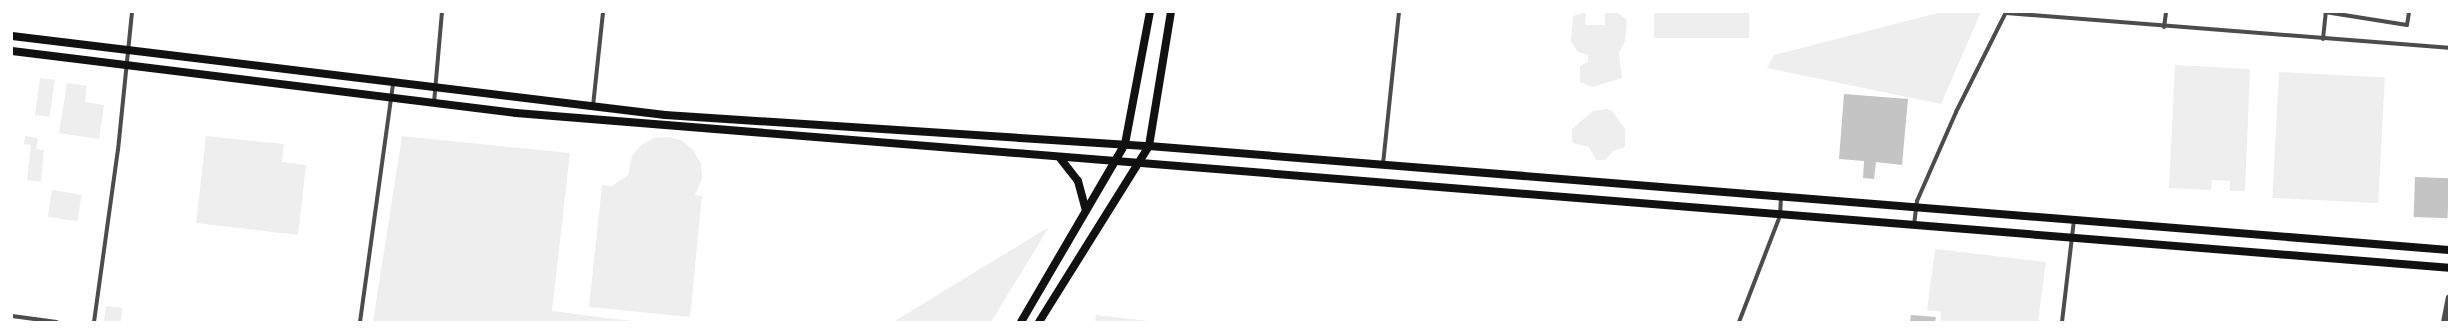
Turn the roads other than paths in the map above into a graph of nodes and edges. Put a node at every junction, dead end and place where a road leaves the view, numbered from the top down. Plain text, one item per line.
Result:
1 (132, 12) edge
2 (442, 12) edge
3 (602, 12) edge
4 (1150, 12) edge
5 (1171, 12) edge
6 (1400, 12) edge
7 (2006, 12) edge
8 (2166, 12) edge
9 (2326, 12) edge
10 (2409, 12) edge
11 (2164, 27) junction
12 (12, 36) edge
13 (2323, 39) junction
14 (2449, 48) edge
15 (128, 50) junction
16 (12, 51) edge
17 (127, 65) junction
18 (394, 83) junction
19 (435, 88) junction
20 (391, 98) junction
21 (434, 103) junction
22 (593, 106) junction
23 (1125, 144) junction
24 (1149, 146) junction
25 (1060, 158) junction
26 (1116, 163) junction
27 (1137, 164) junction
28 (1383, 164) junction
29 (1781, 197) junction
30 (1916, 207) junction
31 (1086, 210) junction
32 (1780, 216) junction
33 (2074, 220) junction
34 (1913, 226) junction
35 (2073, 238) junction
36 (2449, 250) edge
37 (2449, 259) edge
38 (2449, 266) edge
39 (2449, 297) edge
40 (12, 316) edge
41 (57, 322) edge
42 (94, 322) edge
43 (360, 322) edge
44 (1021, 322) edge
45 (1039, 322) edge
46 (1739, 322) edge
47 (2062, 322) edge
48 (2444, 322) edge

1 - 15 street
2 - 19 street
3 - 22 street
4 - 23 main road
5 - 24 main road
6 - 28 street
7 - 11 street
7 - 30 street
8 - 11 street
9 - 10 street
9 - 13 street
11 - 13 street
12 - 15 main road
13 - 14 street
15 - 17 street
15 - 18 main road
16 - 17 main road
17 - 20 main road
17 - 42 street
18 - 19 main road
18 - 20 street
19 - 21 street
19 - 22 main road
20 - 21 main road
20 - 43 street
21 - 25 main road
22 - 23 main road
23 - 24 main road
23 - 26 main road
24 - 27 main road
24 - 28 main road
25 - 26 main road
25 - 31 main road
26 - 27 main road
26 - 31 main road
27 - 32 main road
27 - 45 main road
28 - 29 main road
29 - 30 main road
29 - 32 street
30 - 33 main road
30 - 34 street
31 - 44 main road
32 - 34 main road
32 - 46 street
33 - 35 street
33 - 36 main road
34 - 35 main road
35 - 38 main road
35 - 47 street
37 - 38 main road
39 - 48 street
40 - 41 street

